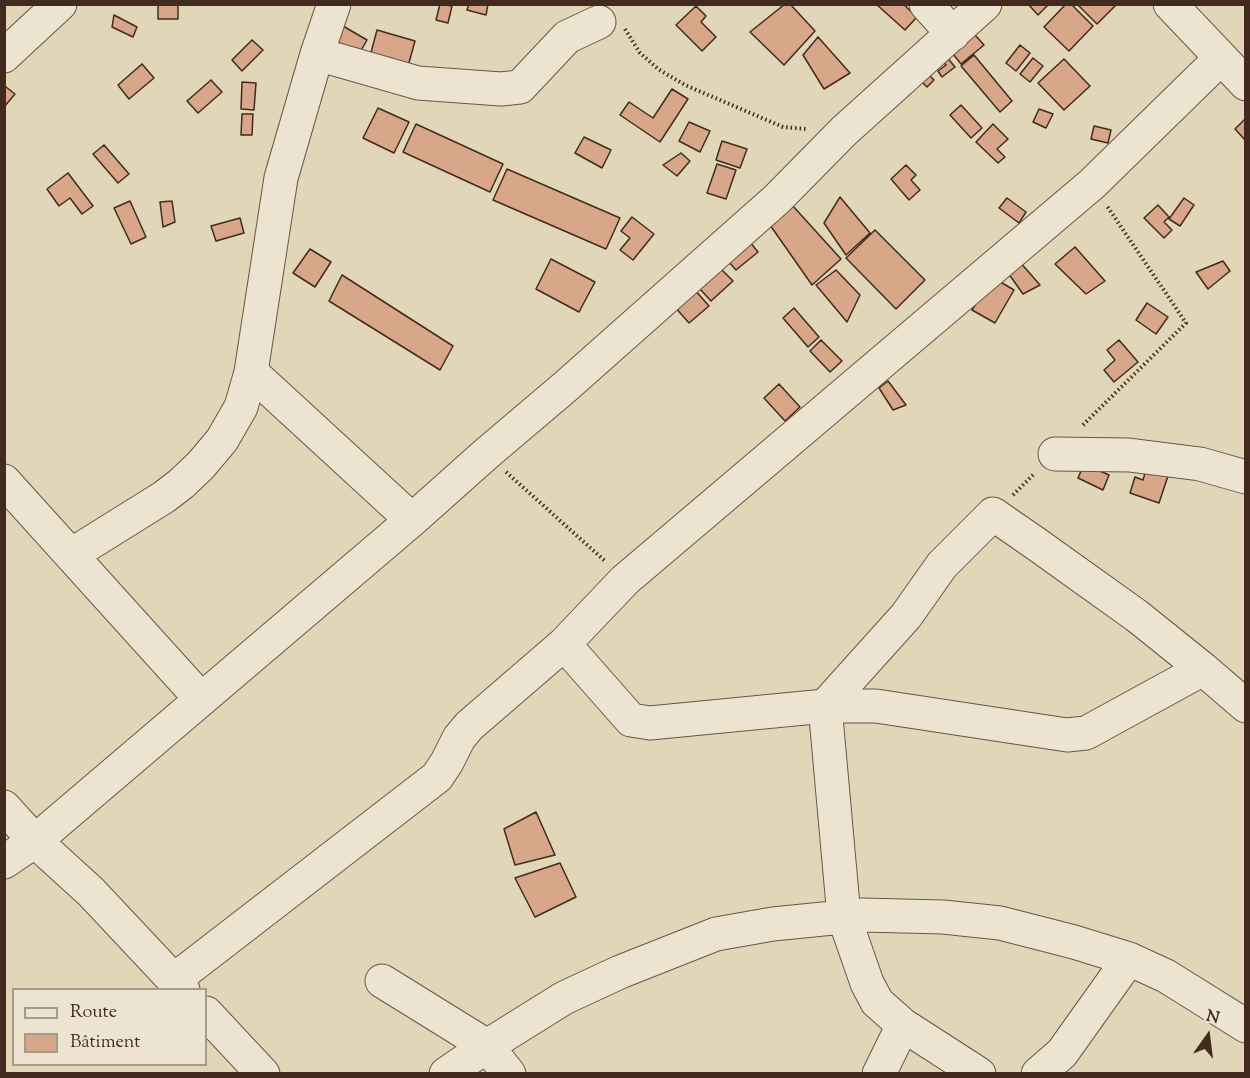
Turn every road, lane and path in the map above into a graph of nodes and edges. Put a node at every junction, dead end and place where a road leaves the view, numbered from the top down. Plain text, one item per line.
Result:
1 (60, 4) edge
2 (334, 4) edge
3 (926, 4) edge
4 (986, 4) edge
5 (1170, 4) edge
6 (599, 22) joint
7 (953, 33) junction
8 (317, 54) junction
9 (4, 56) edge
10 (1221, 57) junction
11 (1245, 84) edge
12 (844, 131) junction
13 (1092, 184) junction
14 (251, 372) junction
15 (486, 454) junction
16 (1054, 454) junction
17 (1245, 477) edge
18 (4, 480) edge
19 (993, 514) junction
20 (412, 520) junction
21 (71, 555) junction
22 (625, 580) junction
23 (564, 644) junction
24 (1203, 669) junction
25 (201, 699) junction
26 (825, 706) junction
27 (1245, 706) edge
28 (4, 807) edge
29 (35, 841) junction
30 (4, 862) edge
31 (844, 917) junction
32 (1129, 959) junction
33 (381, 981) dead end
34 (178, 985) edge
35 (207, 1014) edge
36 (903, 1025) junction
37 (1245, 1026) edge
38 (487, 1046) junction
39 (263, 1074) edge
40 (446, 1074) edge
41 (509, 1074) edge
42 (879, 1074) edge
43 (979, 1074) edge
44 (1038, 1074) edge

1 - 9 street
2 - 8 street
3 - 7 street
4 - 7 street
5 - 10 street
6 - 8 street
6 - 12 path
7 - 12 street
8 - 14 street
10 - 11 street
10 - 13 street
12 - 15 street
13 - 16 path
13 - 22 street
14 - 20 street
14 - 21 street
15 - 20 street
15 - 22 path
16 - 17 street
16 - 19 path
18 - 21 street
19 - 24 street
19 - 26 street
20 - 25 street
21 - 25 street
22 - 23 street
23 - 26 street
23 - 34 street
24 - 26 street
24 - 27 street
25 - 29 street
26 - 31 street
28 - 29 street
29 - 30 street
29 - 34 street
31 - 32 street
31 - 36 street
31 - 38 street
32 - 37 street
32 - 44 street
33 - 38 street
35 - 39 street
36 - 42 street
36 - 43 street
38 - 40 street
38 - 41 street

